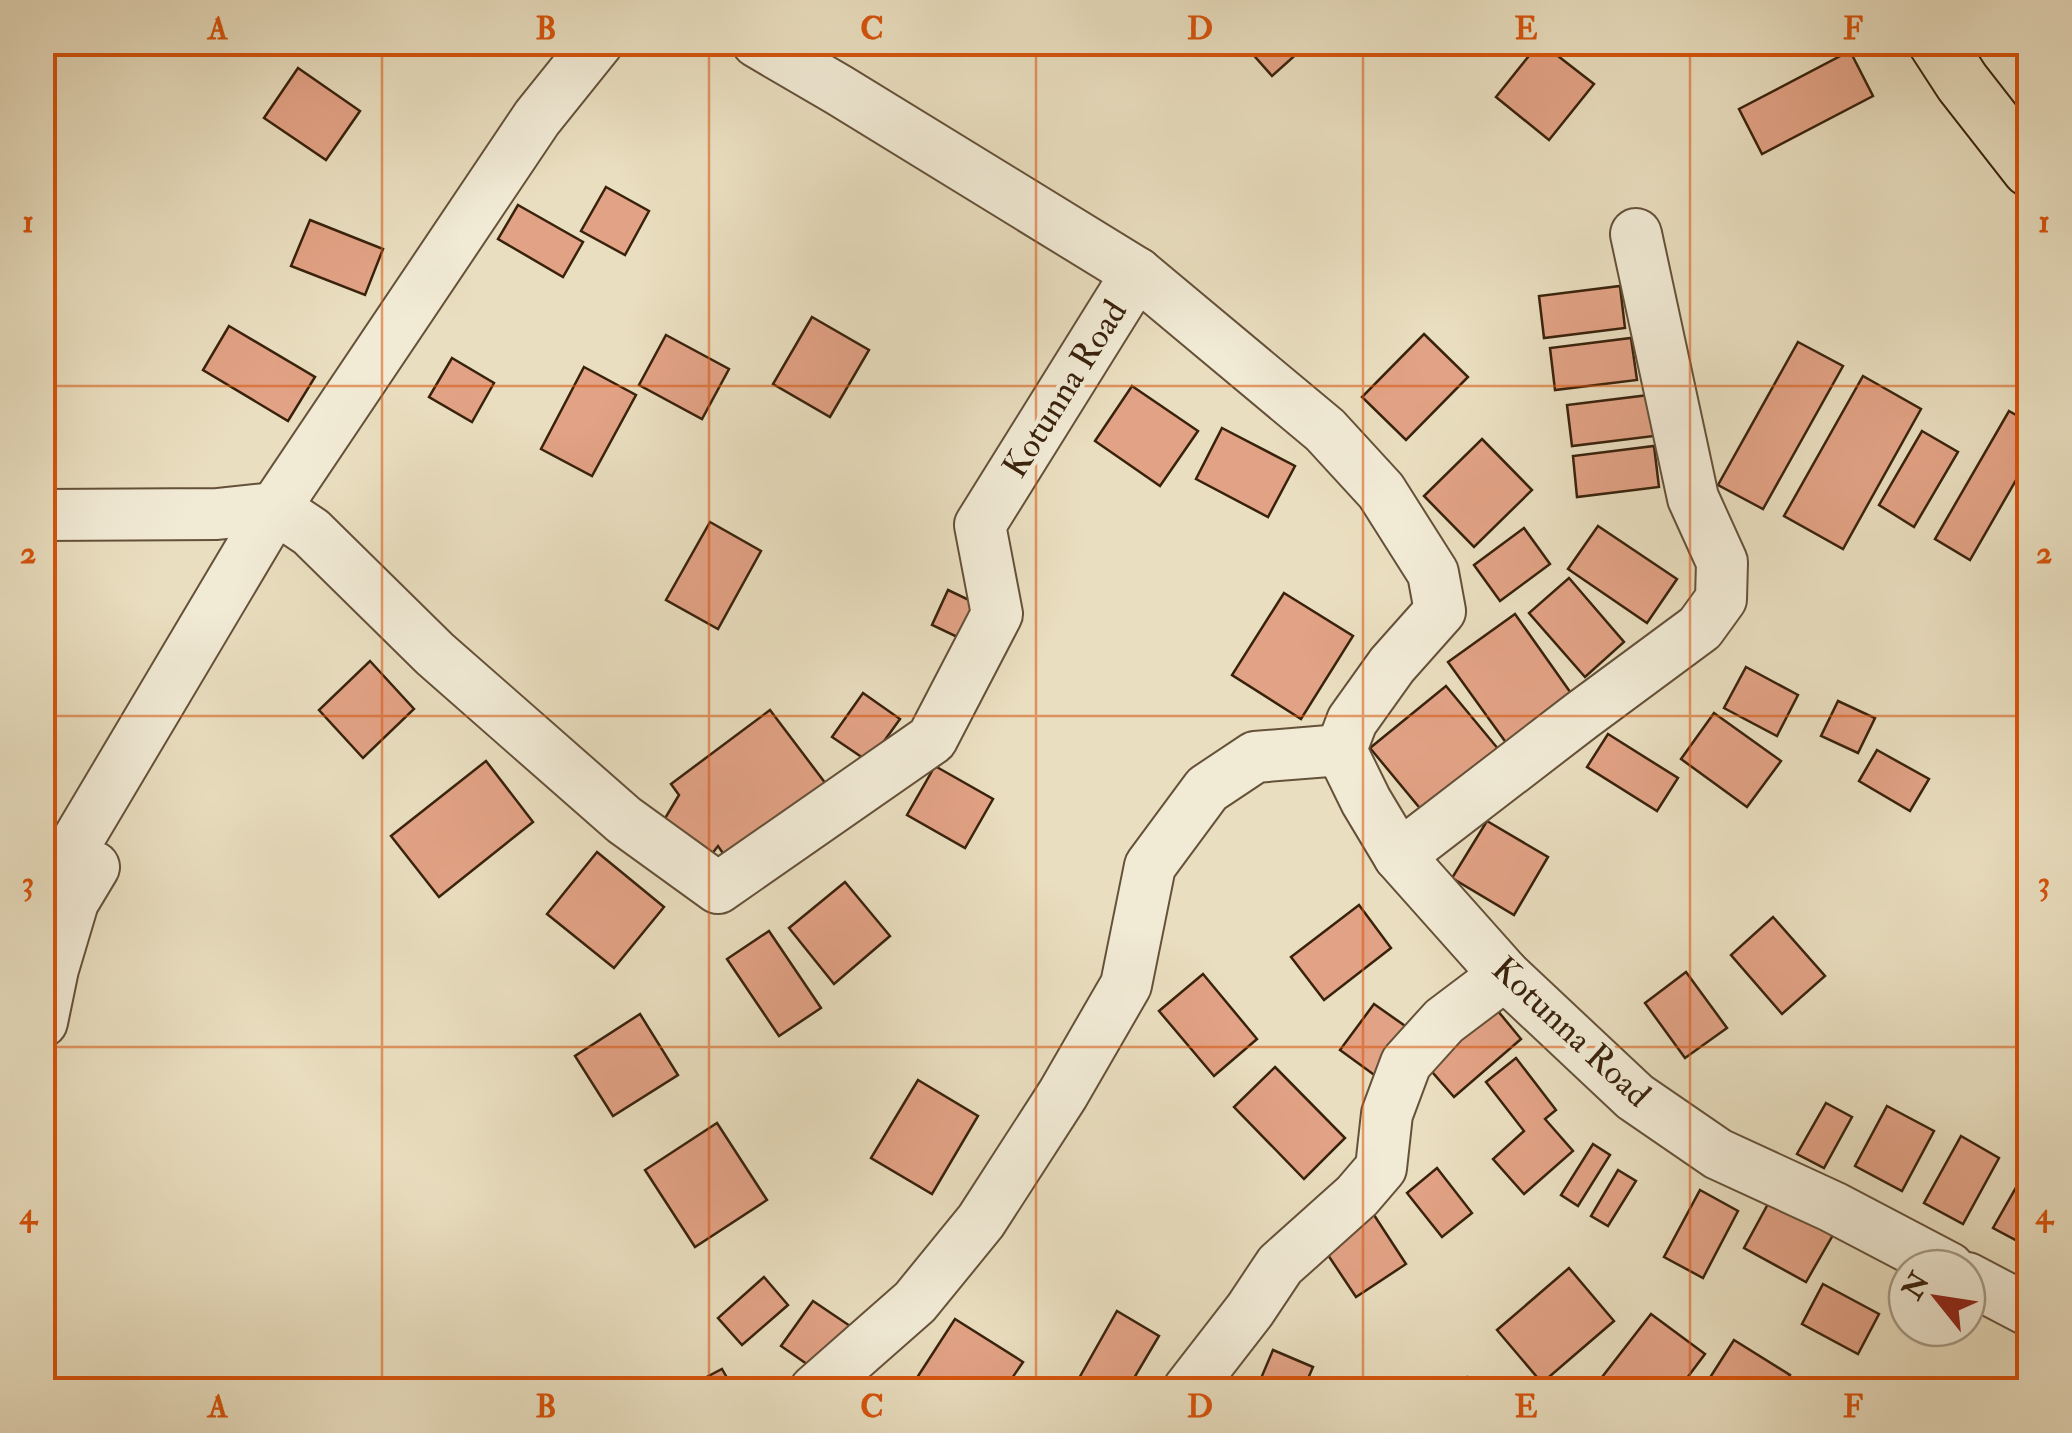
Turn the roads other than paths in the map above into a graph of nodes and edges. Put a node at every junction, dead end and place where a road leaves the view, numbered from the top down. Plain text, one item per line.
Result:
1 (598, 42) edge
2 (756, 42) edge
3 (1936, 42) edge
4 (2030, 169) edge
5 (1636, 234) dead end
6 (1137, 273) junction
7 (275, 508) junction
8 (42, 514) edge
9 (1341, 750) junction
10 (124, 764) junction
11 (1399, 856) junction
12 (42, 900) edge
13 (1504, 975) junction
14 (42, 1022) edge
15 (1911, 1248) edge
16 (1987, 1288) edge
17 (2030, 1311) edge
18 (814, 1390) edge
19 (1188, 1390) edge

1 - 7 street
2 - 6 street
3 - 4 main road
5 - 11 street
6 - 7 street, Kotunna Road
6 - 9 street, Kotunna Road
7 - 8 street
7 - 10 street
9 - 11 street, Kotunna Road
9 - 18 street
10 - 12 street
10 - 14 street
11 - 13 street, Kotunna Road
13 - 15 street, Kotunna Road
13 - 19 street
16 - 17 street

